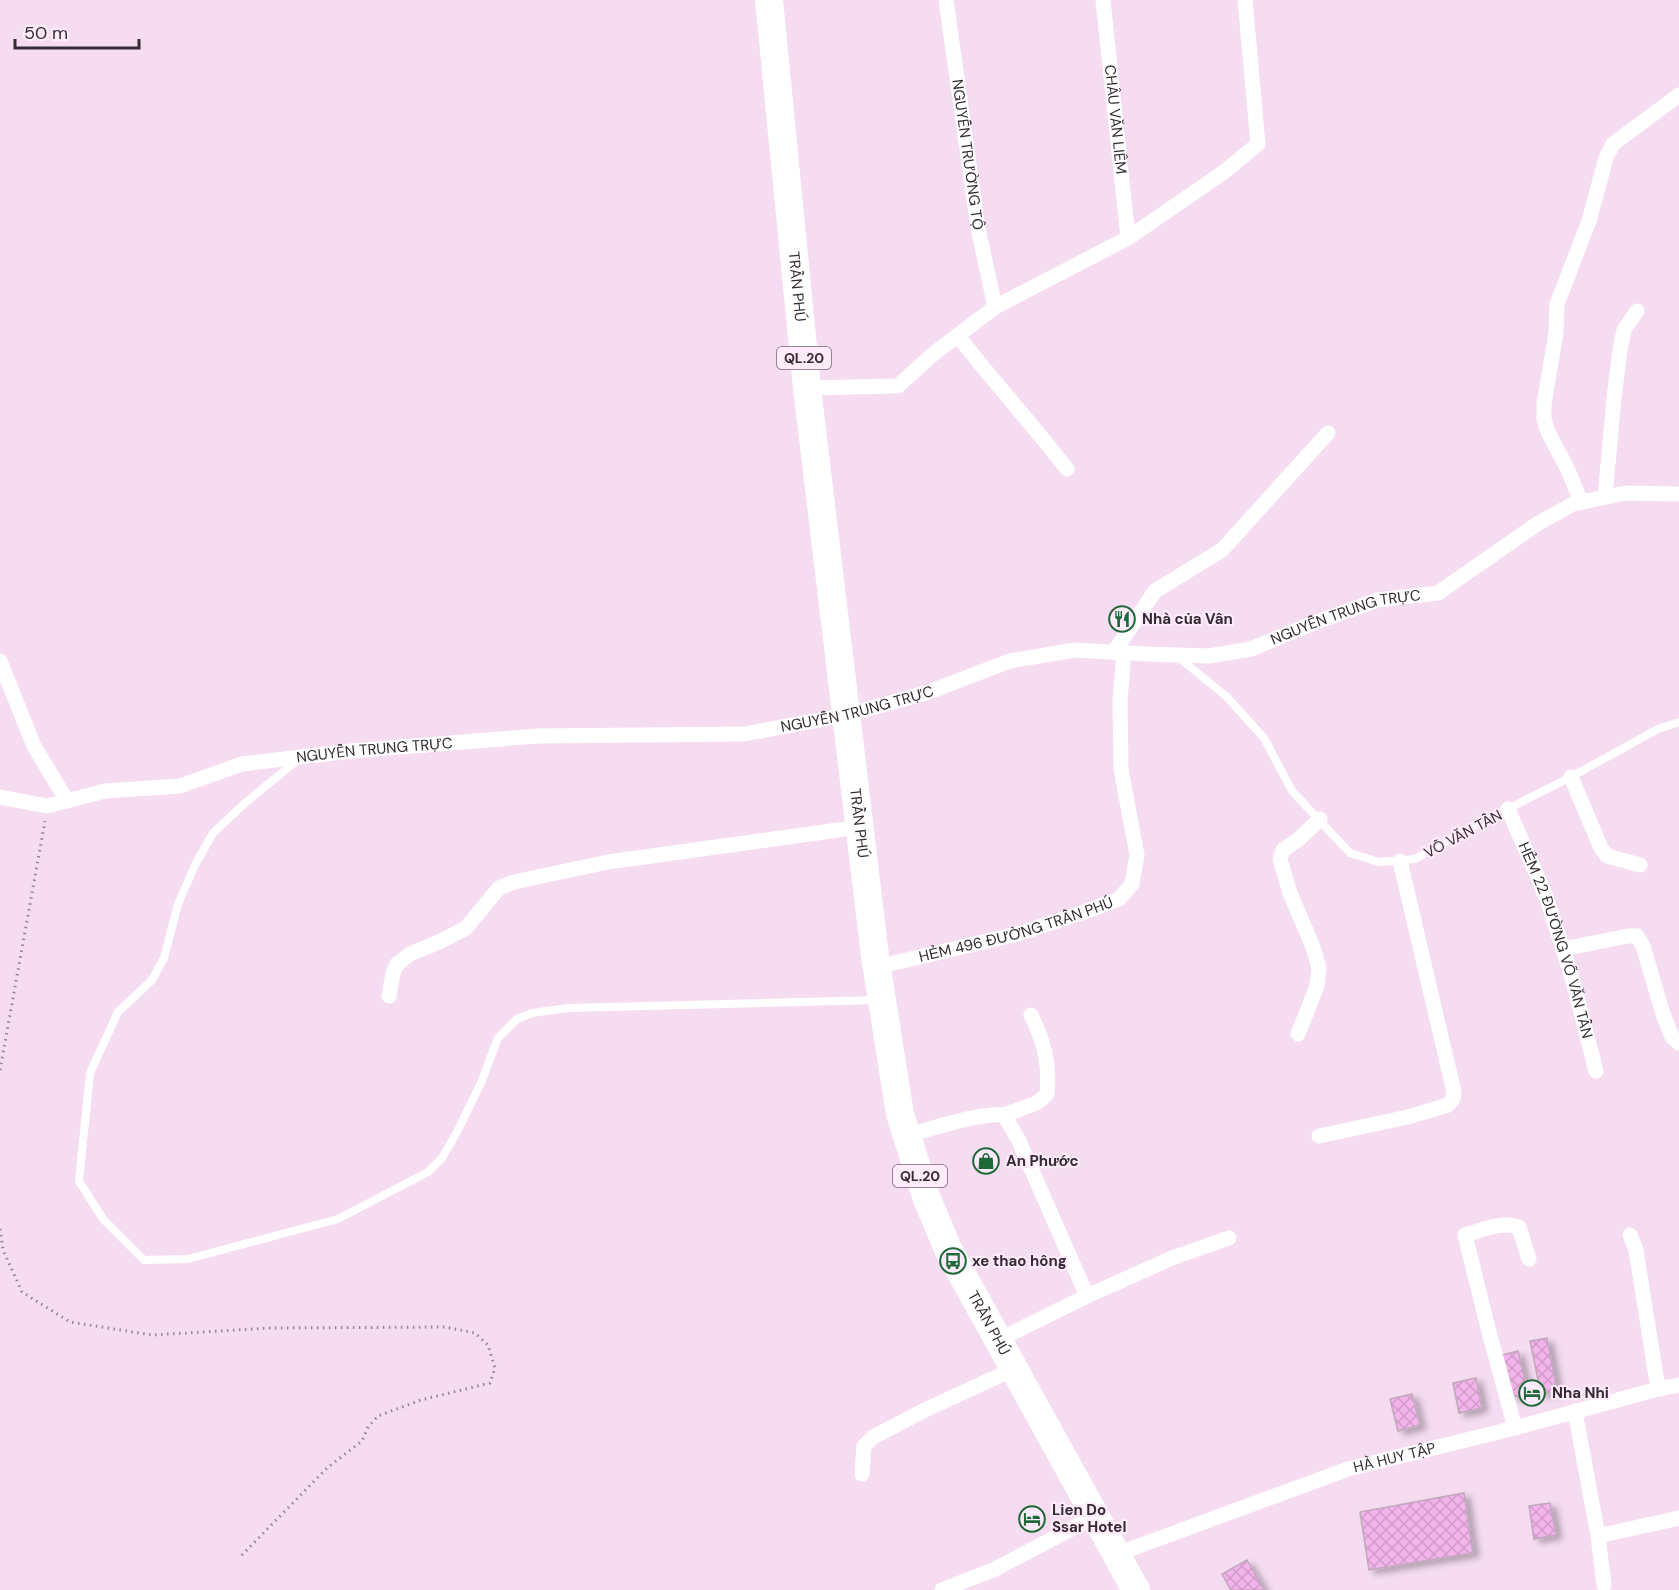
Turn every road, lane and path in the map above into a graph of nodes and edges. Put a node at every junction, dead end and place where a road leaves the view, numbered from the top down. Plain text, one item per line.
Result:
1 (770, 0) edge
2 (946, 0) edge
3 (1103, 0) edge
4 (1245, 0) edge
5 (1679, 95) edge
6 (1128, 238) junction
7 (995, 307) junction
8 (1637, 311) dead end
9 (958, 336) junction
10 (807, 388) junction
11 (1328, 433) dead end
12 (1067, 470) dead end
13 (1679, 494) edge
14 (1605, 497) junction
15 (1581, 502) junction
16 (1119, 653) junction
17 (1176, 655) junction
18 (0, 661) edge
19 (846, 715) junction
20 (1679, 722) edge
21 (302, 757) junction
22 (1571, 777) junction
23 (0, 797) edge
24 (67, 801) junction
25 (47, 806) junction
26 (1508, 809) junction
27 (1320, 819) junction
28 (860, 827) junction
29 (1400, 861) junction
30 (1640, 865) dead end
31 (1563, 949) junction
32 (877, 968) junction
33 (389, 996) dead end
34 (882, 1000) junction
35 (1031, 1015) dead end
36 (1298, 1034) dead end
37 (1679, 1043) edge
38 (0, 1070) edge
39 (1596, 1071) dead end
40 (1004, 1115) junction
41 (908, 1135) junction
42 (1319, 1136) dead end
43 (0, 1228) edge
44 (1630, 1235) dead end
45 (1230, 1238) dead end
46 (1529, 1259) dead end
47 (1087, 1296) junction
48 (998, 1340) junction
49 (1014, 1369) junction
50 (1679, 1385) edge
51 (1658, 1389) junction
52 (1575, 1410) junction
53 (1515, 1428) junction
54 (862, 1474) dead end
55 (1096, 1516) junction
56 (1679, 1518) edge
57 (1598, 1536) junction
58 (1117, 1554) junction
59 (241, 1556) dead end
60 (1604, 1585) dead end
61 (942, 1590) edge
62 (1136, 1590) edge

1 - 10 highway, TRẦN PHÚ / QL.20
2 - 7 street, NGUYỄN TRƯỜNG TỘ
3 - 6 street, CHÂU VĂN LIÊM
4 - 6 street
5 - 15 street
6 - 7 street
7 - 9 street
8 - 14 street
9 - 10 street
9 - 12 street
10 - 19 highway, TRẦN PHÚ / QL.20
11 - 16 street
13 - 14 street, NGUYỄN TRUNG TRỰC
14 - 15 street, NGUYỄN TRUNG TRỰC
15 - 17 street, NGUYỄN TRUNG TRỰC
16 - 17 street, NGUYỄN TRUNG TRỰC
16 - 19 street, NGUYỄN TRUNG TRỰC
16 - 32 street, HẺM 496 ĐƯỜNG TRẦN PHÚ
17 - 27 lane, VÕ VĂN TẦN
18 - 24 street
19 - 21 street, NGUYỄN TRUNG TRỰC
19 - 28 highway, TRẦN PHÚ / QL.20
20 - 22 lane, VÕ VĂN TẦN
21 - 24 street, NGUYỄN TRUNG TRỰC
21 - 34 lane
22 - 26 lane, VÕ VĂN TẦN
22 - 30 street
23 - 25 street, NGUYỄN TRUNG TRỰC
24 - 25 street, NGUYỄN TRUNG TRỰC
25 - 38 path
26 - 29 lane, VÕ VĂN TẦN
26 - 31 street, HẺM 22 ĐƯỜNG VÕ VĂN TẦN
27 - 29 lane, VÕ VĂN TẦN
27 - 36 street
28 - 32 highway, TRẦN PHÚ / QL.20
28 - 33 street
29 - 42 street
31 - 37 street
31 - 39 street, HẺM 22 ĐƯỜNG VÕ VĂN TẦN
32 - 34 highway, TRẦN PHÚ / QL.20
34 - 41 highway, TRẦN PHÚ / QL.20
35 - 40 street
40 - 41 street
40 - 47 street
41 - 48 highway, TRẦN PHÚ / QL.20
43 - 59 path
44 - 51 street
45 - 47 street
46 - 53 street
47 - 48 street
48 - 49 highway, TRẦN PHÚ / QL.20
49 - 54 street
49 - 55 highway, TRẦN PHÚ / QL.20
50 - 51 street, HÀ HUY TẬP
51 - 52 street, HÀ HUY TẬP
52 - 53 street, HÀ HUY TẬP
52 - 57 street
53 - 58 street, HÀ HUY TẬP
55 - 58 highway, TRẦN PHÚ / QL.20
55 - 61 street
56 - 57 street
57 - 60 street
58 - 62 highway, TRẦN PHÚ / QL.20

